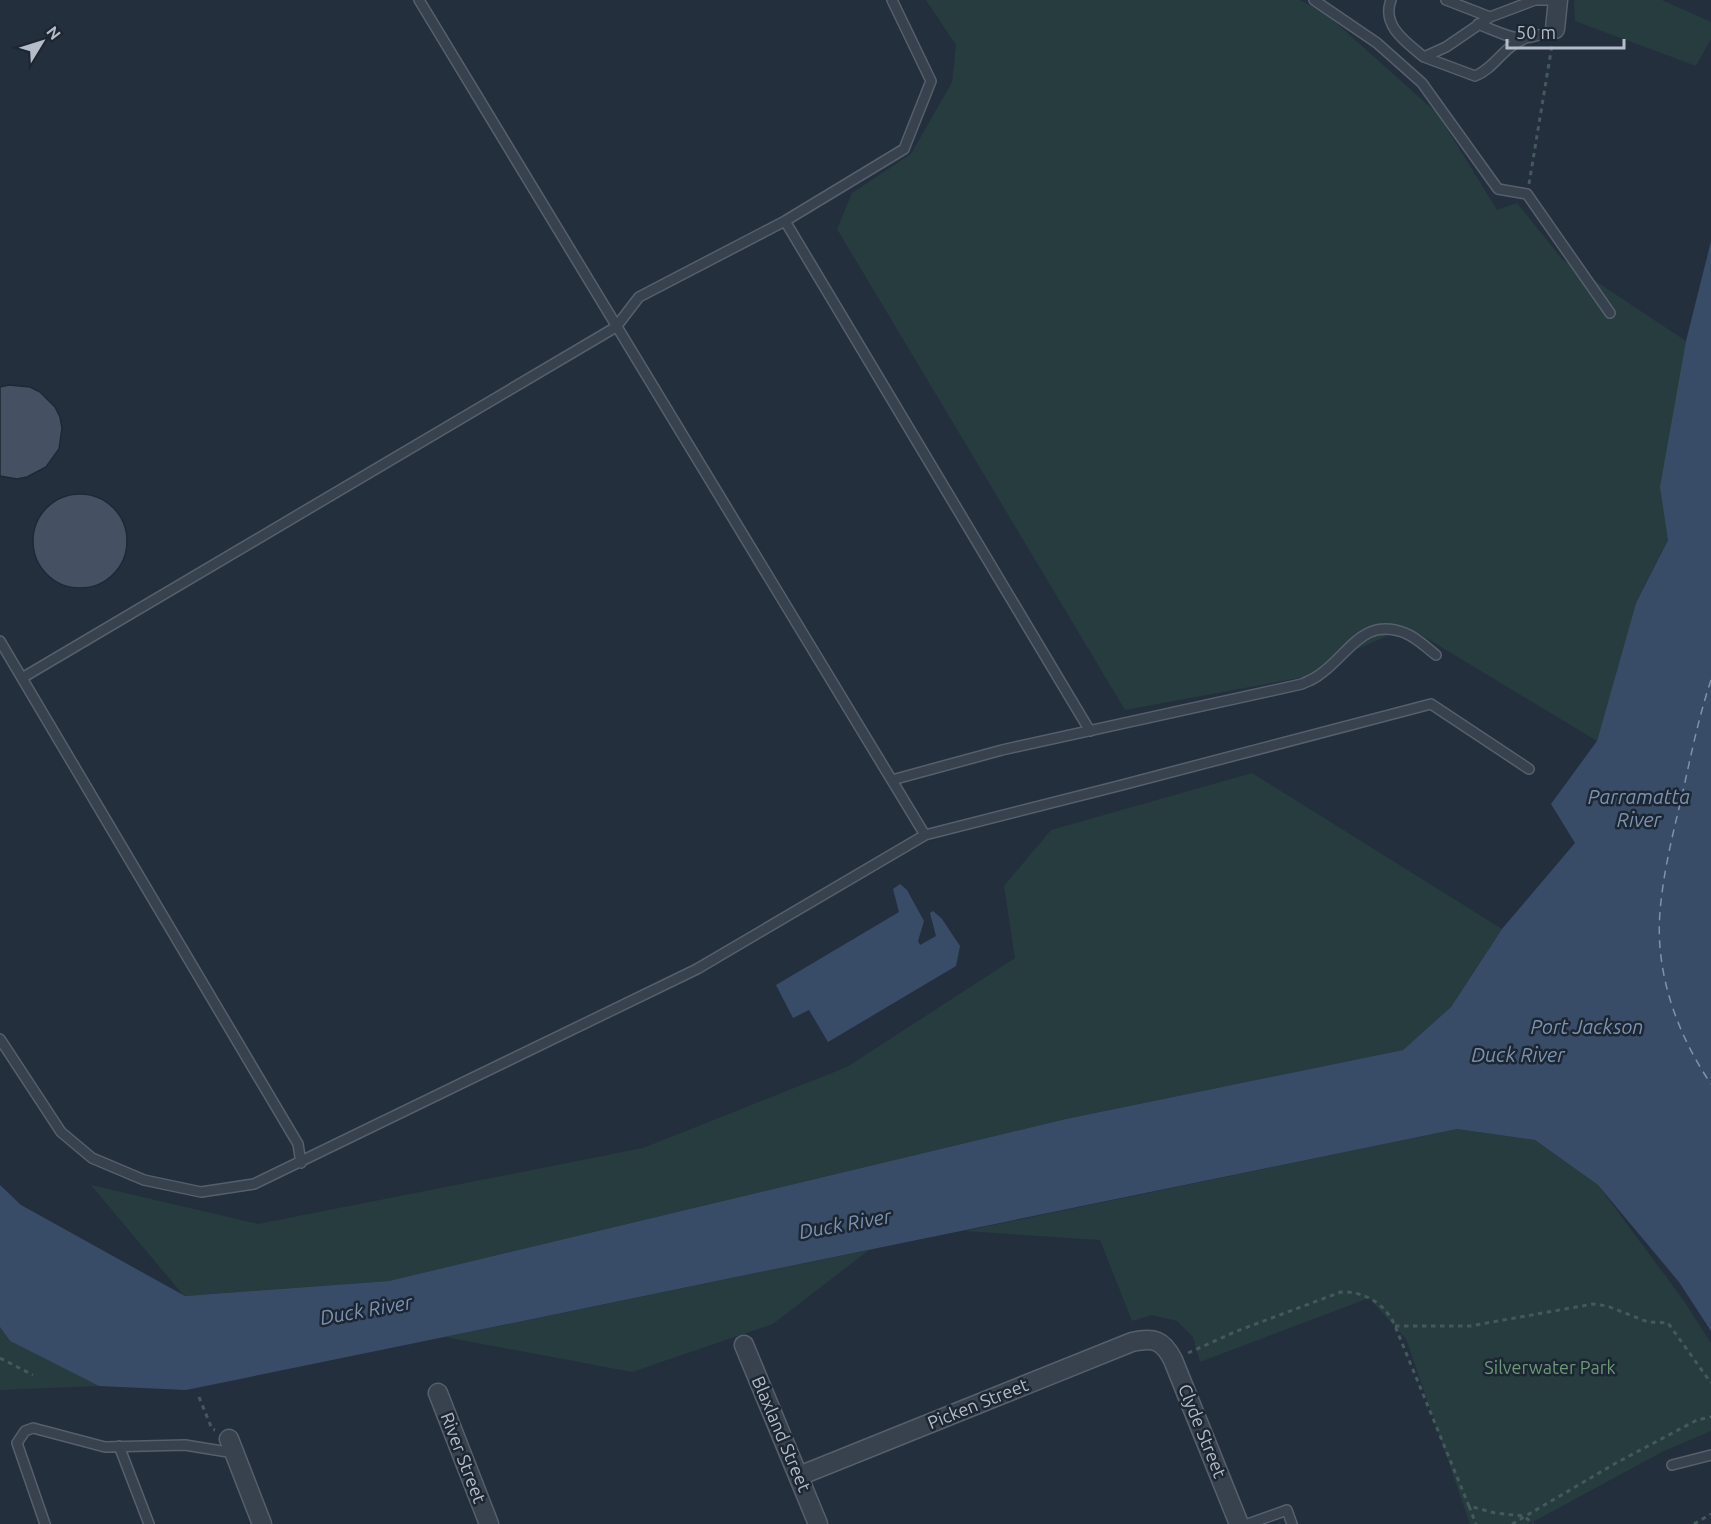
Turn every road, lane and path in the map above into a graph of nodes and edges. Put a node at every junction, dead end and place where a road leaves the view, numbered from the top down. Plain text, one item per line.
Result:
1 (419, 0) edge
2 (892, 0) edge
3 (1314, 0) edge
4 (1390, 0) edge
5 (1446, 0) edge
6 (1558, 0) edge
7 (1490, 16) junction
8 (1478, 24) junction
9 (1555, 29) junction
10 (1524, 39) junction
11 (1424, 57) junction
12 (1527, 194) junction
13 (784, 221) junction
14 (1610, 313) dead end
15 (616, 327) junction
16 (0, 641) edge
17 (1436, 655) dead end
18 (22, 678) junction
19 (1090, 731) junction
20 (1529, 769) dead end
21 (892, 780) junction
22 (925, 835) junction
23 (0, 1039) edge
24 (301, 1163) junction
25 (1395, 1326) junction
26 (1158, 1342) joint
27 (744, 1345) dead end
28 (0, 1358) edge
29 (1173, 1360) junction
30 (33, 1375) dead end
31 (1711, 1383) edge
32 (438, 1393) dead end
33 (199, 1397) dead end
34 (1711, 1417) edge
35 (119, 1446) junction
36 (232, 1446) junction
37 (1711, 1455) edge
38 (1672, 1465) dead end
39 (799, 1476) junction
40 (1468, 1506) junction
41 (1711, 1514) edge
42 (1524, 1516) junction
43 (45, 1524) edge
44 (149, 1524) edge
45 (262, 1524) edge
46 (489, 1524) edge
47 (818, 1524) edge
48 (1239, 1524) edge
49 (1248, 1524) edge
50 (1292, 1524) edge
51 (1476, 1524) edge
52 (1512, 1524) edge
53 (1533, 1524) edge
54 (1694, 1524) edge

1 - 15 lane
2 - 13 lane
3 - 12 lane
4 - 11 lane
5 - 7 lane
6 - 7 lane
6 - 9 street
7 - 8 lane
8 - 10 lane
8 - 11 lane
9 - 10 lane
9 - 12 path
10 - 11 lane
12 - 14 lane
13 - 15 lane
13 - 19 lane
15 - 18 lane
15 - 21 lane
16 - 18 lane
17 - 19 lane
18 - 24 lane
19 - 21 lane
20 - 22 lane
21 - 22 lane
22 - 24 lane
23 - 24 lane
25 - 29 path
25 - 31 path
25 - 40 path
26 - 29 street, Clyde Street
26 - 39 street, Picken Street
27 - 39 street, Blaxland Street
28 - 30 path
29 - 48 street, Clyde Street
32 - 46 street, River Street
33 - 36 path
34 - 42 path
35 - 36 lane
35 - 43 lane
35 - 44 lane
36 - 45 street
37 - 38 lane
39 - 47 street, Blaxland Street
40 - 42 path
40 - 51 path
41 - 54 path
42 - 52 path
42 - 53 path
49 - 50 lane

